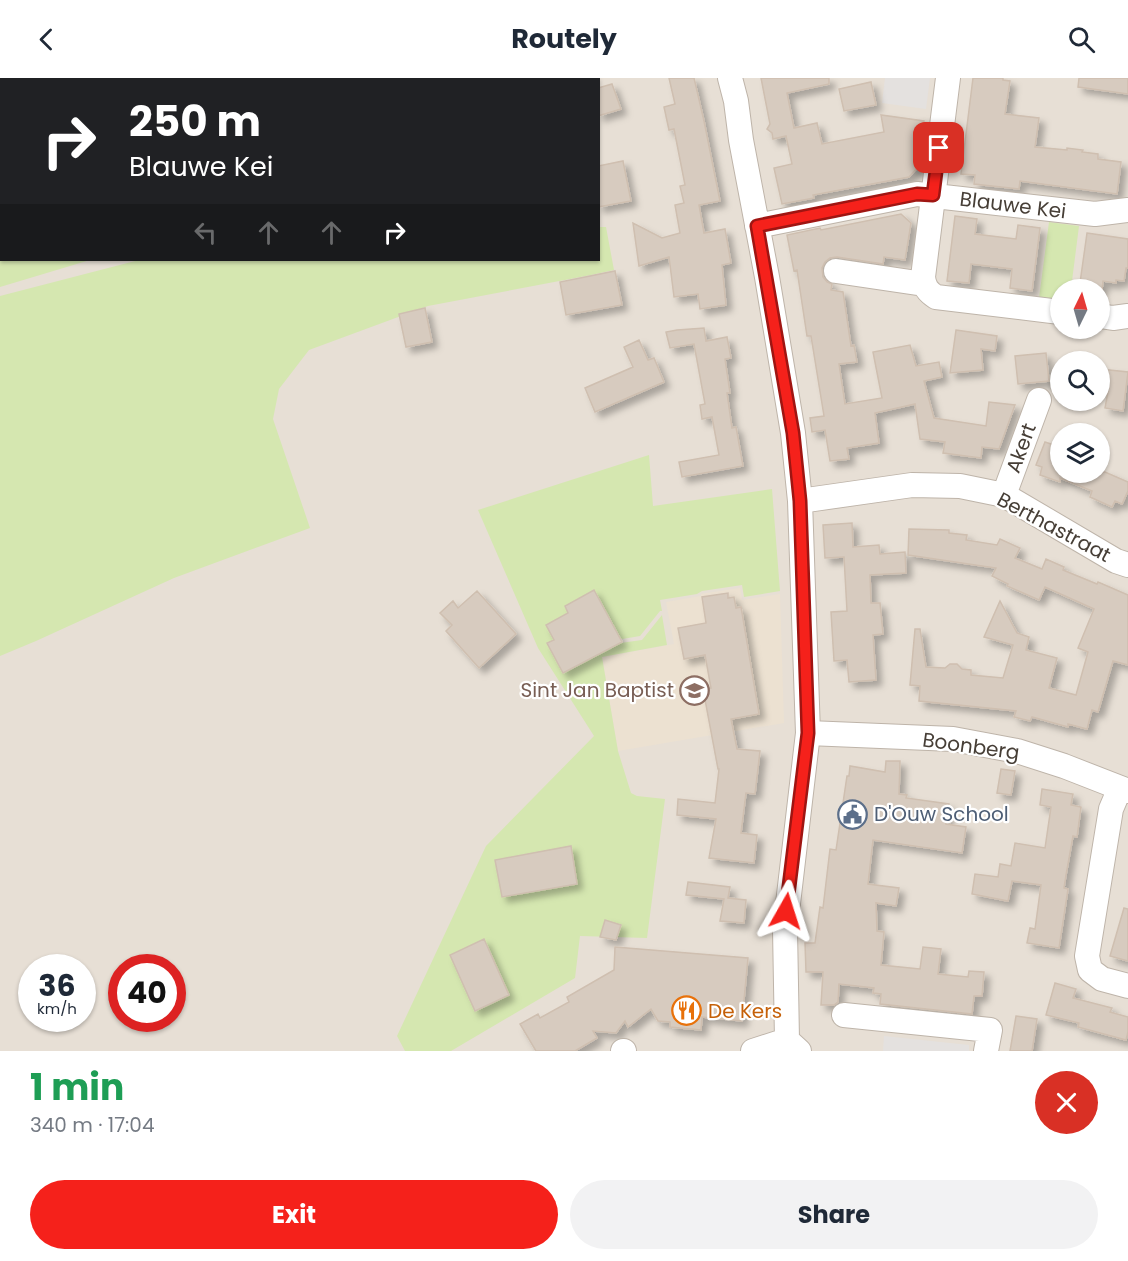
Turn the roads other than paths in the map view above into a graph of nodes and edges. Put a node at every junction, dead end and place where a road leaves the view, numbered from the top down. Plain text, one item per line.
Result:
1 (730, 78) edge
2 (948, 78) edge
3 (933, 195) junction
4 (1128, 210) edge
5 (757, 226) junction
6 (836, 271) dead end
7 (924, 284) junction
8 (1050, 311) edge
9 (1128, 316) edge
10 (1110, 318) edge
11 (1039, 400) dead end
12 (1004, 495) junction
13 (800, 501) junction
14 (1128, 565) edge
15 (808, 733) junction
16 (1124, 789) edge
17 (1128, 986) edge
18 (844, 1015) dead end
19 (793, 1045) edge
20 (753, 1051) edge
21 (986, 1051) edge

1 - 5 street
2 - 3 street
3 - 4 street, Blauwe Kei
3 - 5 street, Blauwe Kei
3 - 7 street
5 - 13 street
6 - 7 street
7 - 8 street
9 - 10 street
11 - 12 street, Akert
12 - 13 street, Berthastraat
12 - 14 street, Berthastraat
13 - 15 street
15 - 16 street, Boonberg
15 - 19 street
16 - 17 street
18 - 21 street
19 - 20 street

